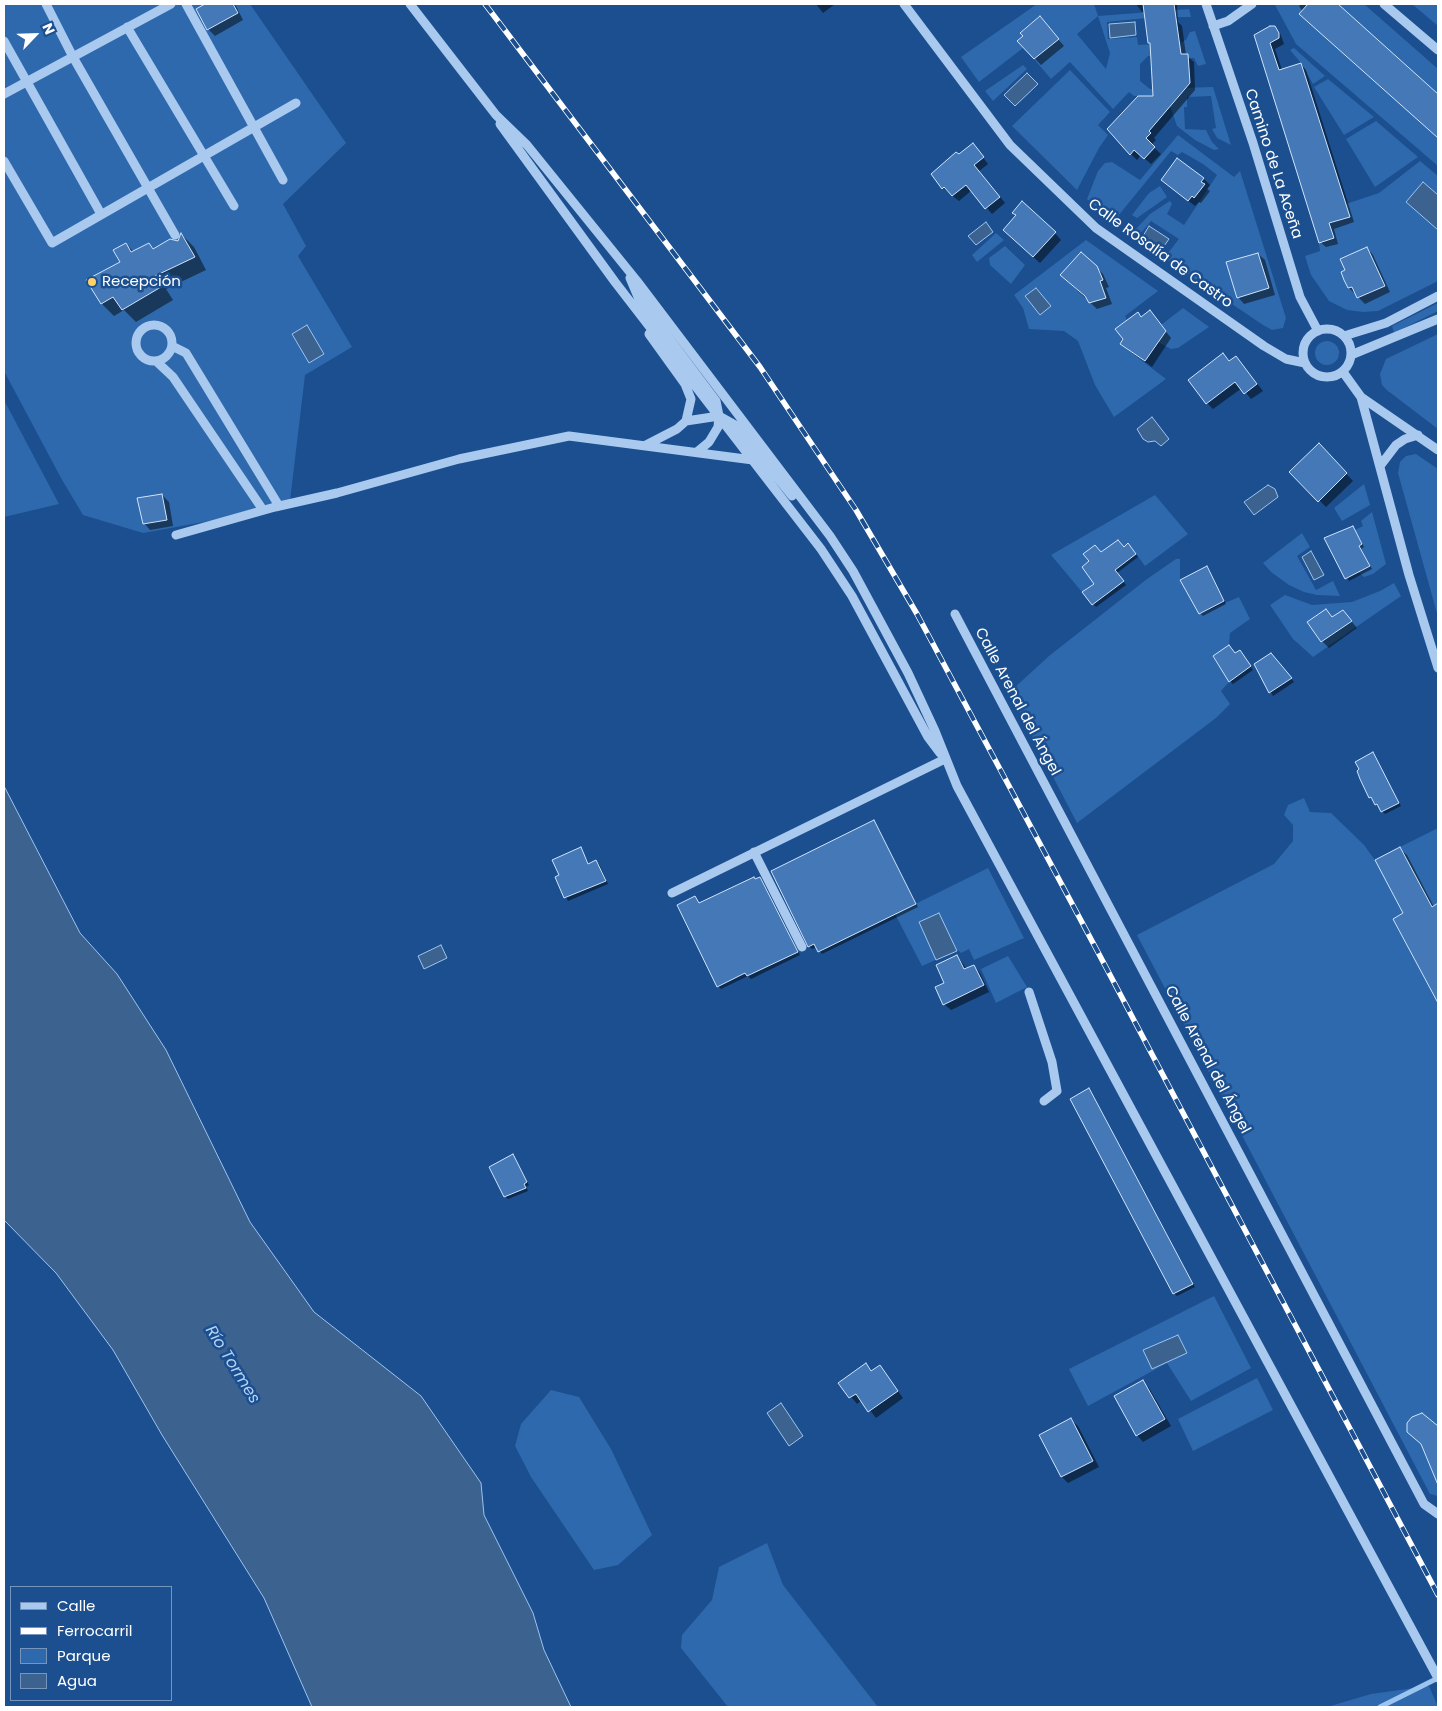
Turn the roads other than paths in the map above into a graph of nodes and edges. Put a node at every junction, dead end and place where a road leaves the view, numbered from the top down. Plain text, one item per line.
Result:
1 (46, 4) edge
2 (171, 4) edge
3 (186, 4) edge
4 (410, 4) edge
5 (904, 4) edge
6 (1206, 4) edge
7 (1252, 4) edge
8 (1384, 4) edge
9 (1213, 26) junction
10 (127, 27) junction
11 (4, 41) edge
12 (1438, 50) edge
13 (73, 56) junction
14 (26, 82) junction
15 (4, 94) edge
16 (296, 103) dead end
17 (496, 115) junction
18 (253, 128) junction
19 (203, 156) junction
20 (4, 162) edge
21 (283, 180) dead end
22 (147, 188) junction
23 (234, 206) dead end
24 (101, 214) junction
25 (175, 234) dead end
26 (624, 265) junction
27 (615, 282) junction
28 (1438, 296) edge
29 (1438, 319) edge
30 (1318, 332) junction
31 (1344, 336) junction
32 (172, 346) junction
33 (1351, 355) junction
34 (156, 361) junction
35 (1305, 363) junction
36 (1343, 372) junction
37 (1361, 397) junction
38 (719, 416) junction
39 (686, 420) junction
40 (1418, 435) junction
41 (646, 445) junction
42 (1438, 450) edge
43 (697, 452) junction
44 (753, 460) junction
45 (1380, 466) junction
46 (279, 506) junction
47 (263, 510) junction
48 (176, 535) dead end
49 (830, 536) junction
50 (955, 614) dead end
51 (1438, 668) edge
52 (945, 759) junction
53 (754, 852) junction
54 (672, 893) dead end
55 (802, 947) dead end
56 (1029, 992) dead end
57 (1044, 1101) dead end
58 (1438, 1514) edge
59 (1437, 1674) edge

1 - 13 street
2 - 10 street
3 - 18 street
4 - 17 street
5 - 35 street, Calle Rosalía de Castro
6 - 9 street, Camino de La Aceña
7 - 9 street
8 - 12 street
9 - 30 street, Camino de La Aceña
10 - 13 street
10 - 19 street
11 - 14 street
13 - 14 street
13 - 22 street
14 - 15 street
14 - 24 street
16 - 18 street
17 - 26 street
17 - 27 street
18 - 19 street
18 - 21 street
19 - 22 street
19 - 23 street
20 - 24 street
22 - 24 street
22 - 25 street
26 - 38 street
26 - 49 street
27 - 38 street
27 - 39 street
28 - 31 street
29 - 33 street
30 - 31 street
30 - 35 street
31 - 33 street
32 - 34 street
32 - 34 street
32 - 46 street
33 - 36 street
34 - 47 street
35 - 36 street
36 - 37 street
37 - 40 street
37 - 45 street
38 - 39 street
38 - 43 street
38 - 44 street
38 - 49 street
39 - 41 street
40 - 42 street
40 - 45 street
41 - 43 street
41 - 46 street
43 - 44 street
44 - 52 street
45 - 51 street
46 - 47 street
47 - 48 street
49 - 52 street
50 - 58 street, Calle Arenal del Ángel
52 - 53 street
52 - 59 street
53 - 54 street
53 - 55 street
56 - 57 street

